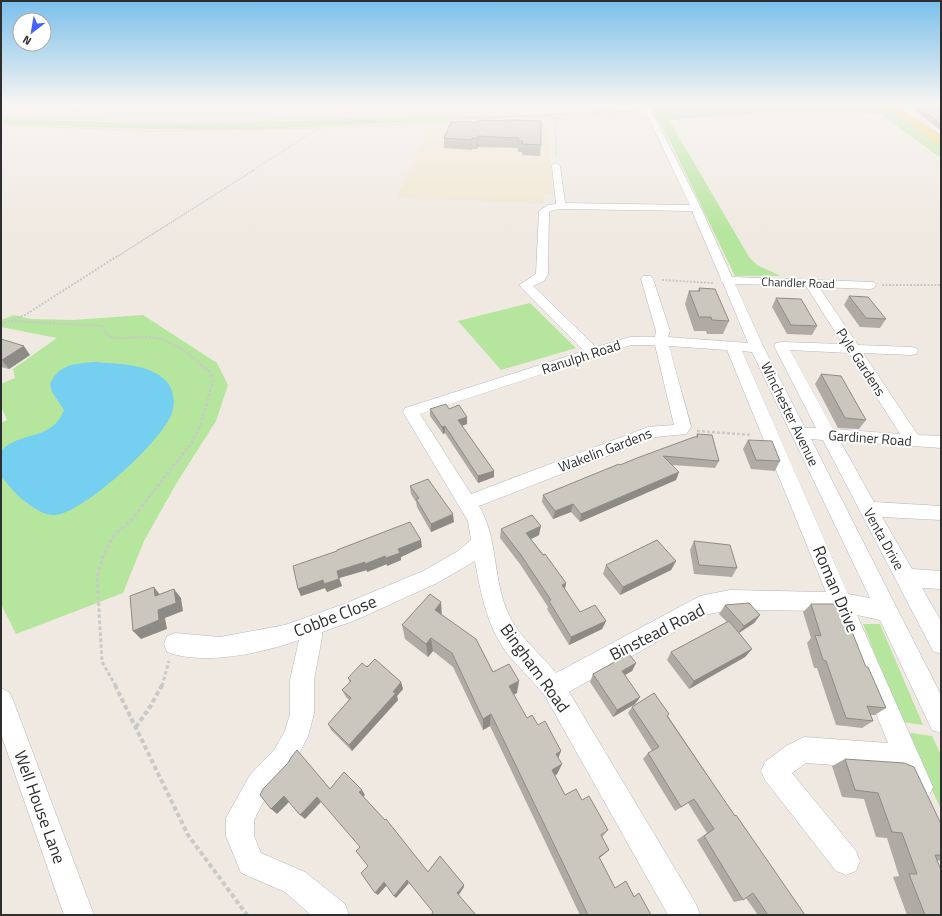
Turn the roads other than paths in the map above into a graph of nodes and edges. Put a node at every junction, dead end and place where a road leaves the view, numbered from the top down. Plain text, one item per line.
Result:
1 (666, 147) edge
2 (556, 166) road end
3 (561, 206) junction
4 (696, 208) junction
5 (647, 279) road end
6 (727, 282) junction
7 (810, 284) junction
8 (870, 285) road end
9 (661, 341) junction
10 (733, 347) junction
11 (757, 348) junction
12 (852, 348) junction
13 (911, 351) dead end
14 (594, 353) junction
15 (411, 412) joint
16 (799, 433) junction
17 (828, 435) junction
18 (913, 440) junction
19 (941, 442) edge
20 (468, 503) junction
21 (868, 509) junction
22 (941, 513) edge
23 (482, 543) junction
24 (905, 578) junction
25 (941, 580) edge
26 (841, 602) junction
27 (887, 612) junction
28 (310, 627) junction
29 (941, 643) edge
30 (175, 644) road end
31 (553, 688) junction
32 (1, 700) edge
33 (941, 721) edge
34 (909, 764) junction
35 (928, 804) edge
36 (846, 861) dead end
37 (80, 915) edge
38 (334, 915) edge
39 (685, 915) edge

1 - 4 street, Winchester Avenue
2 - 3 street
3 - 4 street
3 - 14 street
4 - 6 street, Winchester Avenue
5 - 9 street
6 - 7 street, Chandler Road
6 - 11 street, Winchester Avenue
7 - 8 street, Chandler Road
7 - 12 street, Pyle Gardens
9 - 10 street, Ranulph Road
9 - 14 street, Ranulph Road
9 - 20 street, Wakelin Gardens
10 - 11 street, Ranulph Road
10 - 26 street, Roman Drive
11 - 16 street, Winchester Avenue
12 - 13 street
12 - 17 street, Venta Drive
12 - 18 street, Pyle Gardens
14 - 15 street, Ranulph Road
15 - 20 street, Bingham Road
16 - 17 street, Gardiner Road
16 - 27 street, Winchester Avenue
17 - 18 street, Gardiner Road
17 - 21 street, Venta Drive
18 - 19 street, Gardiner Road
20 - 23 street, Bingham Road
21 - 22 street
21 - 24 street, Venta Drive
23 - 28 street, Cobbe Close
23 - 31 street, Bingham Road
24 - 25 street
24 - 29 street, Venta Drive
26 - 27 street, Binstead Road
26 - 31 street, Binstead Road
26 - 34 street, Roman Drive
27 - 33 street, Winchester Avenue
28 - 30 street, Cobbe Close
28 - 38 street
31 - 39 street, Bingham Road
32 - 37 street, Well House Lane
34 - 35 street, Roman Drive
34 - 36 street

